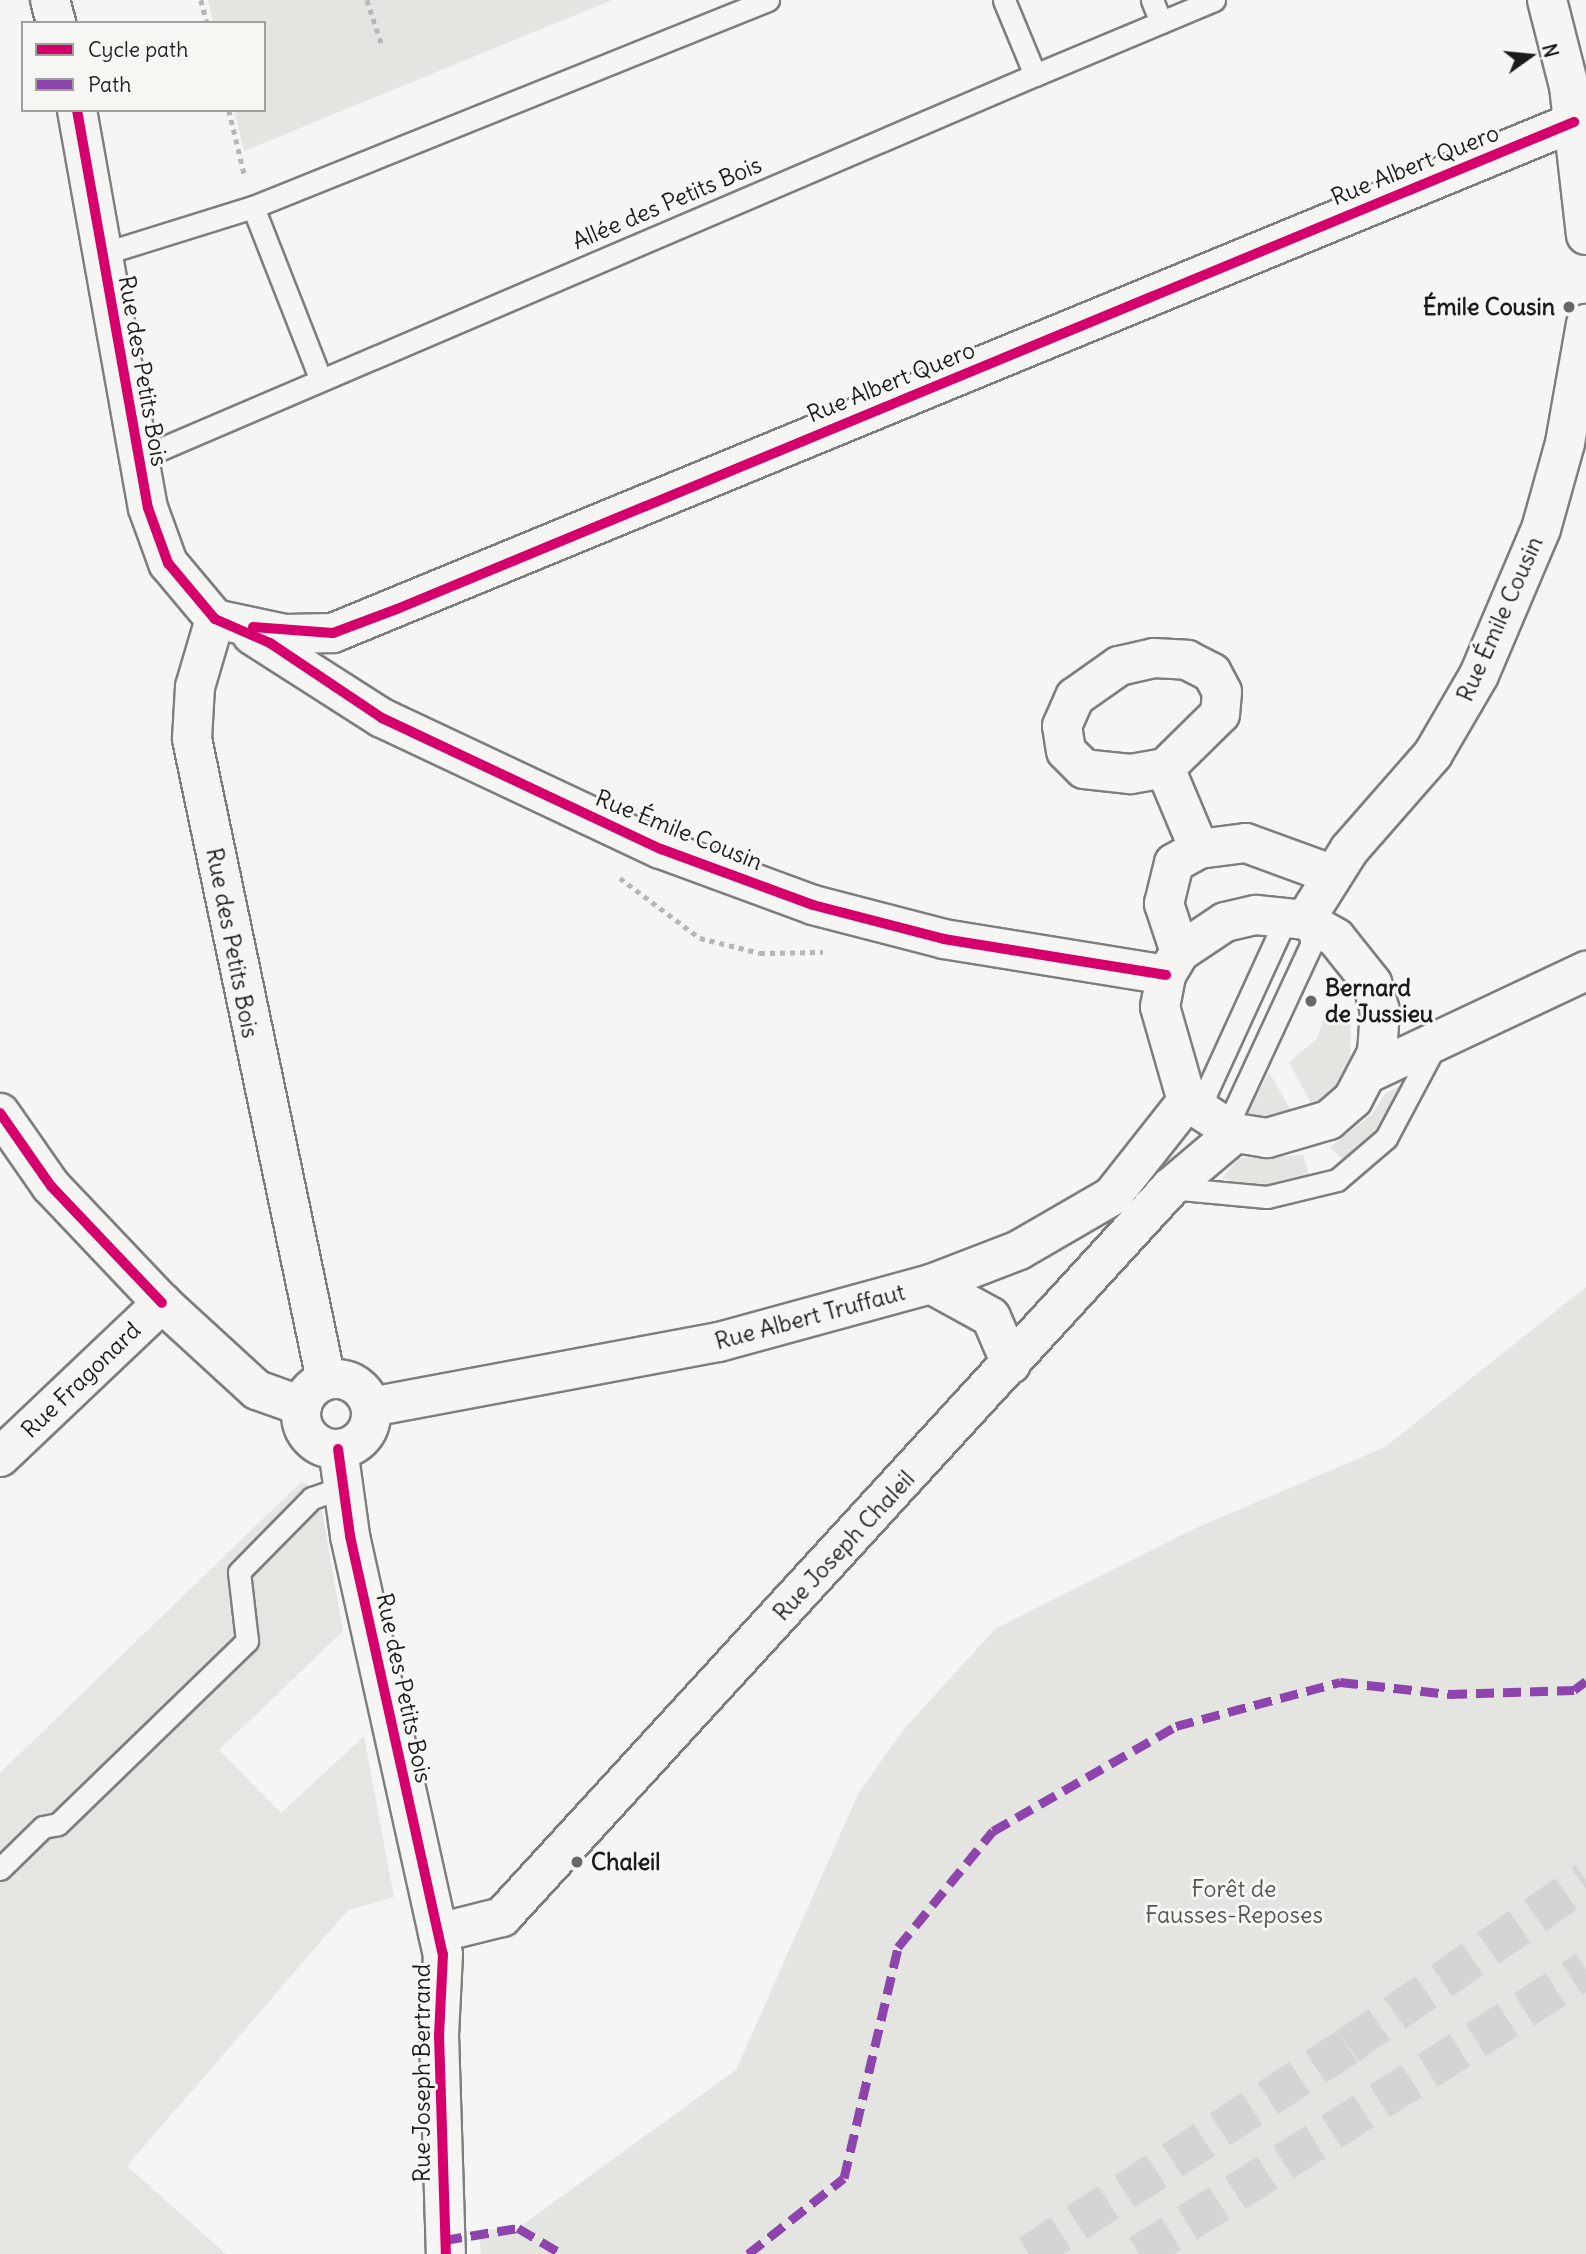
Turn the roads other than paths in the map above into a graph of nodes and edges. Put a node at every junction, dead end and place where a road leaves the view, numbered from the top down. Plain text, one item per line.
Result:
1 (50, 0) edge
2 (768, 0) edge
3 (1004, 0) edge
4 (1152, 0) edge
5 (1214, 0) edge
6 (1546, 0) edge
7 (55, 21) edge
8 (1161, 23) junction
9 (1035, 75) junction
10 (76, 112) edge
11 (1574, 122) junction
12 (253, 206) junction
13 (1586, 236) edge
14 (102, 254) junction
15 (1586, 324) edge
16 (320, 378) junction
17 (135, 460) junction
18 (215, 619) junction
19 (1165, 768) dead end
20 (1199, 849) junction
21 (1331, 874) junction
22 (1305, 920) junction
23 (1173, 963) junction
24 (1586, 971) edge
25 (1380, 1011) junction
26 (1440, 1035) junction
27 (1371, 1072) junction
28 (1187, 1101) junction
29 (0, 1113) edge
30 (1235, 1133) junction
31 (1170, 1188) junction
32 (931, 1284) junction
33 (162, 1303) junction
34 (1011, 1364) junction
35 (314, 1393) junction
36 (371, 1407) junction
37 (338, 1450) junction
38 (0, 1457) edge
39 (341, 1488) junction
40 (0, 1869) edge
41 (439, 1933) junction
42 (446, 2254) edge

1 - 7 street
2 - 12 lane
3 - 9 lane
4 - 8 lane
5 - 8 lane, Allée des Petits Bois
6 - 11 street
8 - 9 lane, Allée des Petits Bois
9 - 16 lane, Allée des Petits Bois
10 - 14 street, Rue des Petits Bois
11 - 13 street
11 - 18 street, Rue Albert Quero
12 - 14 lane
12 - 16 lane
14 - 17 street, Rue des Petits Bois
15 - 21 street, Rue Émile Cousin
16 - 17 lane, Allée des Petits Bois
17 - 18 street, Rue des Petits Bois
18 - 23 street, Rue Émile Cousin
18 - 35 street, Rue des Petits Bois
19 - 20 street
20 - 21 street
20 - 23 street
21 - 22 street, Rue Émile Cousin
22 - 23 street
22 - 25 street
22 - 28 lane
22 - 30 lane
23 - 28 street
24 - 26 street
25 - 26 street
25 - 27 street
26 - 27 street
26 - 31 lane
27 - 30 street
28 - 30 street
28 - 32 street, Rue Albert Truffaut
29 - 33 street
30 - 31 street, Rue Joseph Chaleil
31 - 34 street, Rue Joseph Chaleil
32 - 34 street
32 - 36 street, Rue Albert Truffaut
33 - 35 street
33 - 38 street, Rue Fragonard
34 - 41 street, Rue Joseph Chaleil
35 - 36 street
35 - 37 street
36 - 37 street
37 - 39 street, Rue des Petits Bois
39 - 40 lane
39 - 41 street, Rue des Petits Bois
41 - 42 street, Rue Joseph Bertrand

